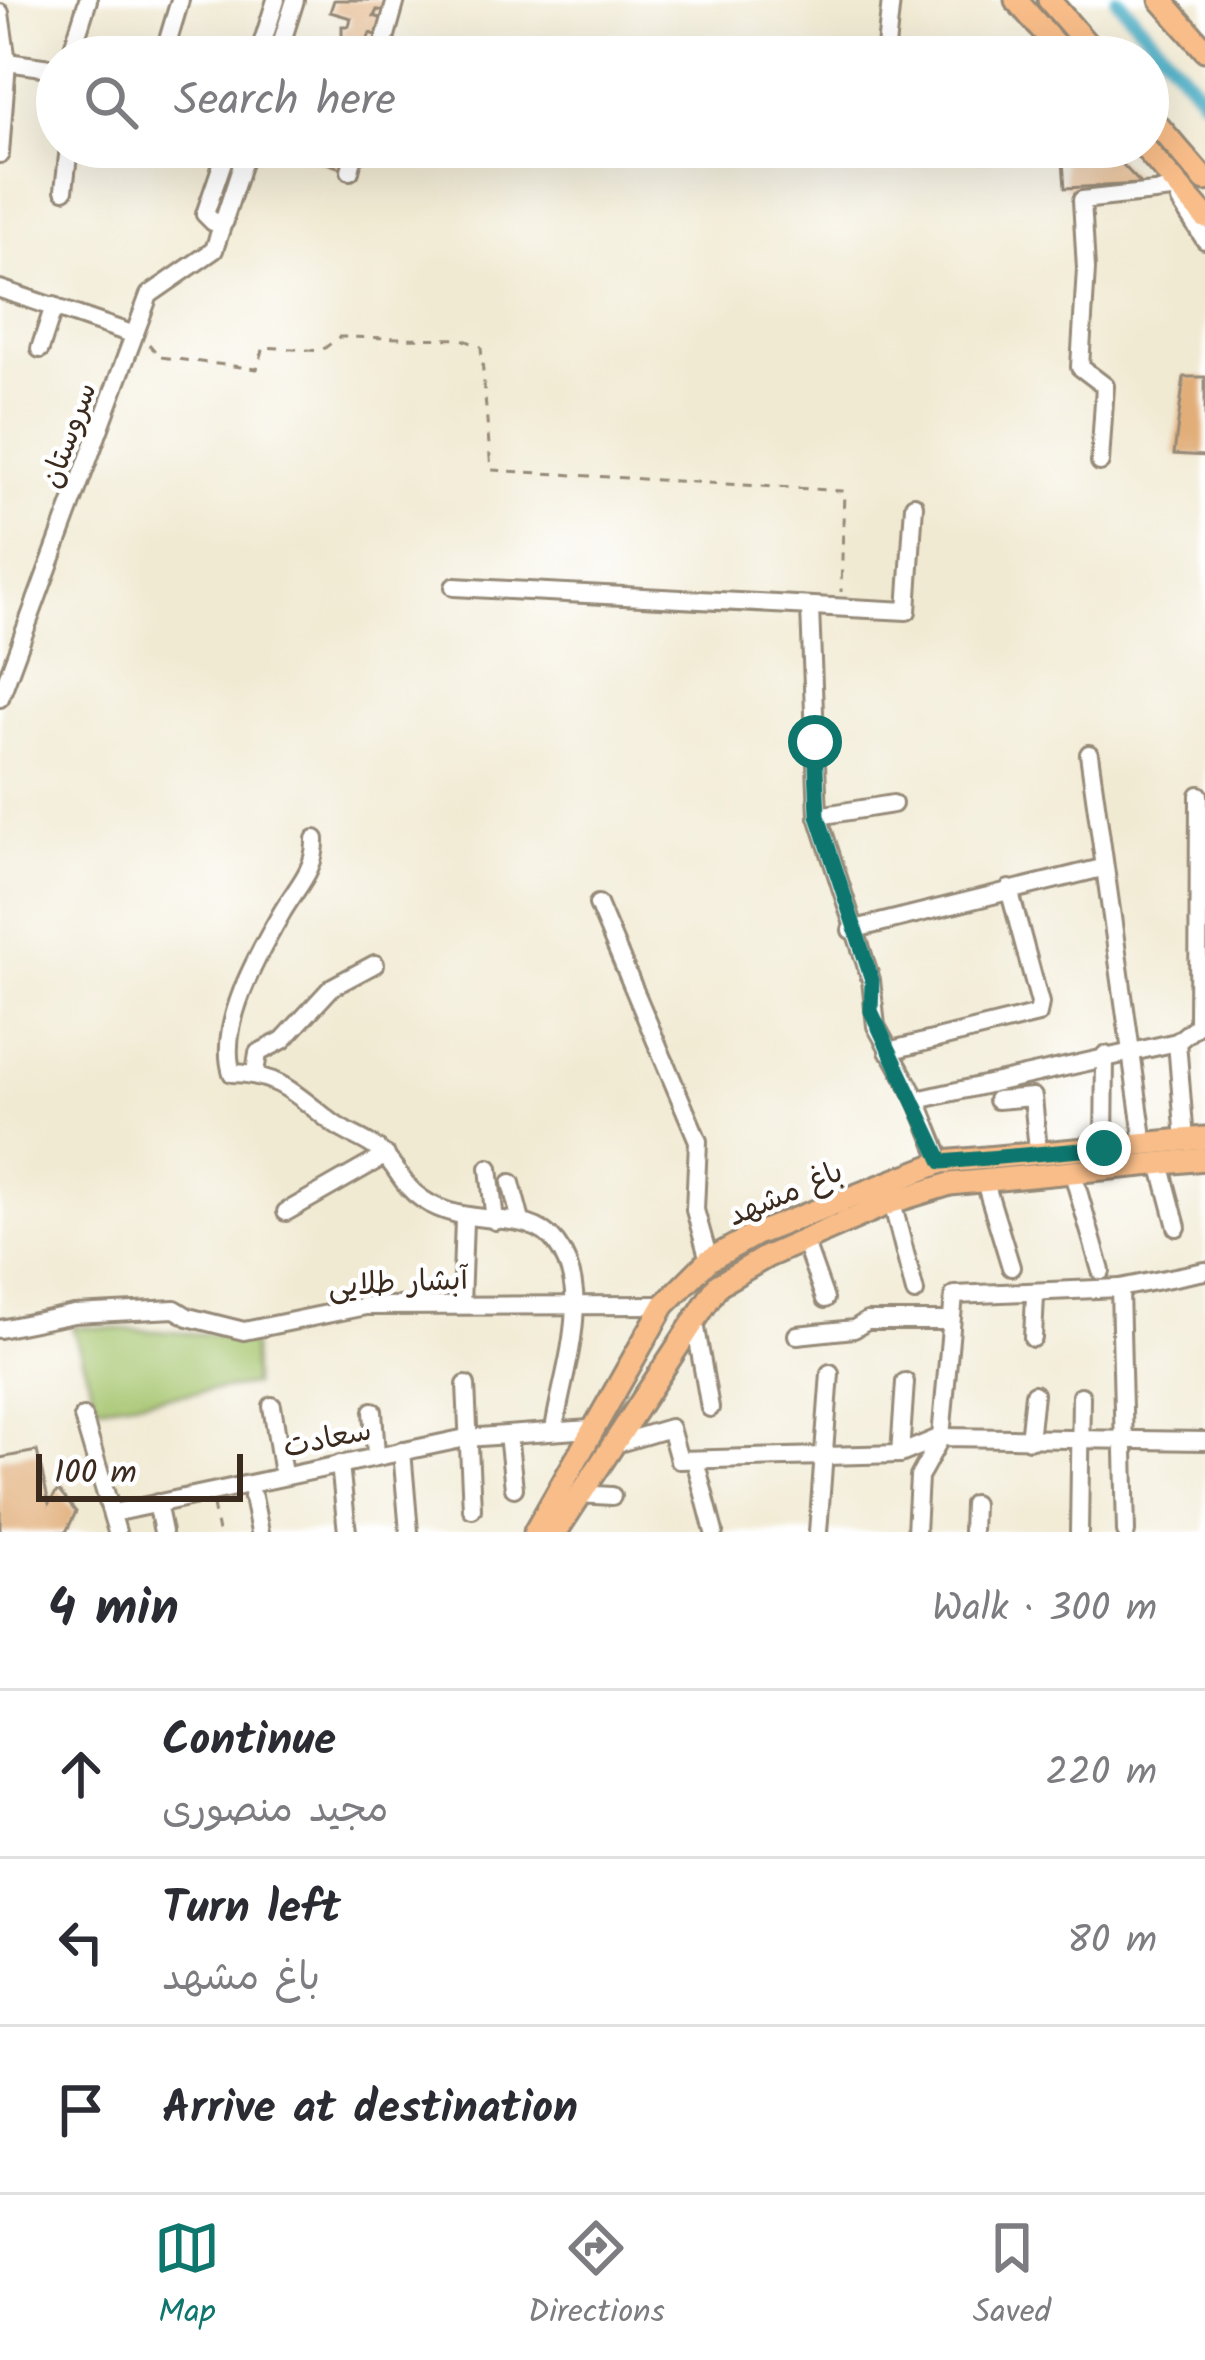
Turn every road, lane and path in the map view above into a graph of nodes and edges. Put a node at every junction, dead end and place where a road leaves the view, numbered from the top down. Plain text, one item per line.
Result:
1 (88, 0) edge
2 (180, 0) edge
3 (276, 0) edge
4 (295, 0) edge
5 (396, 0) edge
6 (891, 0) edge
7 (1016, 0) edge
8 (1049, 0) edge
9 (1161, 0) edge
10 (0, 13) edge
11 (77, 36) edge
12 (169, 36) edge
13 (265, 36) edge
14 (284, 36) edge
15 (386, 36) edge
16 (887, 36) edge
17 (1048, 36) edge
18 (1080, 36) edge
19 (1205, 50) edge
20 (5, 57) edge
21 (36, 64) edge
22 (1169, 138) edge
23 (0, 154) edge
24 (67, 168) edge
25 (221, 168) edge
26 (241, 168) edge
27 (351, 168) edge
28 (1162, 168) edge
29 (350, 171) dead end
30 (1205, 180) edge
31 (1181, 189) junction
32 (64, 190) dead end
33 (1205, 217) edge
34 (225, 221) junction
35 (1205, 240) edge
36 (0, 289) edge
37 (54, 306) junction
38 (132, 334) junction
39 (40, 350) dead end
40 (1100, 462) dead end
41 (914, 505) dead end
42 (454, 587) dead end
43 (810, 608) junction
44 (840, 609) junction
45 (0, 698) edge
46 (1089, 754) dead end
47 (1199, 795) dead end
48 (893, 804) dead end
49 (818, 816) junction
50 (316, 839) dead end
51 (1102, 868) junction
52 (1009, 889) junction
53 (598, 904) dead end
54 (851, 930) junction
55 (375, 964) dead end
56 (1204, 984) edge
57 (1177, 1042) junction
58 (1133, 1050) junction
59 (888, 1051) junction
60 (1105, 1055) junction
61 (255, 1073) junction
62 (917, 1100) junction
63 (997, 1100) dead end
64 (1195, 1139) edge
65 (1144, 1144) junction
66 (1104, 1148) junction
67 (1038, 1151) junction
68 (386, 1155) junction
69 (1205, 1159) edge
70 (942, 1162) junction
71 (1160, 1163) junction
72 (489, 1168) dead end
73 (1072, 1170) junction
74 (984, 1178) junction
75 (511, 1183) dead end
76 (892, 1202) junction
77 (286, 1212) dead end
78 (464, 1220) junction
79 (495, 1220) junction
80 (521, 1221) junction
81 (1178, 1228) dead end
82 (804, 1240) junction
83 (709, 1260) junction
84 (1010, 1267) dead end
85 (1205, 1270) edge
86 (1101, 1271) dead end
87 (1120, 1288) junction
88 (915, 1292) dead end
89 (1035, 1295) junction
90 (825, 1299) dead end
91 (461, 1305) junction
92 (664, 1305) junction
93 (576, 1306) junction
94 (694, 1316) junction
95 (951, 1321) junction
96 (0, 1329) edge
97 (796, 1336) dead end
98 (1034, 1338) dead end
99 (630, 1363) junction
100 (830, 1372) dead end
101 (653, 1378) junction
102 (905, 1382) dead end
103 (466, 1385) dead end
104 (1034, 1394) dead end
105 (1081, 1396) dead end
106 (610, 1397) junction
107 (272, 1406) dead end
108 (710, 1408) dead end
109 (632, 1410) junction
110 (373, 1411) dead end
111 (83, 1417) dead end
112 (590, 1429) junction
113 (554, 1430) junction
114 (508, 1435) junction
115 (941, 1437) junction
116 (466, 1438) junction
117 (1029, 1440) junction
118 (1205, 1441) edge
119 (1082, 1442) junction
120 (1124, 1443) junction
121 (610, 1445) junction
122 (403, 1450) junction
123 (577, 1454) junction
124 (900, 1454) junction
125 (376, 1455) junction
126 (822, 1458) junction
127 (694, 1460) junction
128 (340, 1464) junction
129 (283, 1474) junction
130 (514, 1488) dead end
131 (210, 1491) junction
132 (613, 1496) dead end
133 (254, 1497) dead end
134 (574, 1500) junction
135 (157, 1504) junction
136 (973, 1504) dead end
137 (472, 1509) dead end
138 (113, 1513) junction
139 (117, 1532) edge
140 (163, 1532) edge
141 (218, 1532) edge
142 (260, 1532) edge
143 (347, 1532) edge
144 (409, 1532) edge
145 (536, 1532) edge
146 (556, 1532) edge
147 (577, 1532) edge
148 (714, 1532) edge
149 (818, 1532) edge
150 (916, 1532) edge
151 (972, 1532) edge
152 (1079, 1532) edge
153 (1126, 1532) edge

1 - 11 street
2 - 12 street
3 - 13 street
4 - 14 street
5 - 15 street
6 - 16 street
7 - 17 main road
8 - 18 main road
9 - 19 main road
10 - 20 street
20 - 21 street
20 - 23 street
22 - 30 main road
24 - 32 street
25 - 34 street
26 - 34 street, سروستان
27 - 29 street
28 - 31 main road
31 - 33 main road
31 - 35 street
31 - 40 street
34 - 38 street, سروستان
36 - 37 street
37 - 38 street
37 - 39 street
38 - 44 path
38 - 45 street, سروستان
41 - 44 street
42 - 43 street
43 - 44 street
43 - 49 street
46 - 51 street
47 - 56 street
48 - 49 street
49 - 54 street
50 - 61 street
51 - 52 street
51 - 58 street
52 - 54 street
52 - 59 street
53 - 83 street
54 - 59 street
55 - 61 street
56 - 57 street
57 - 58 street
57 - 64 street
58 - 60 street
58 - 65 street
59 - 62 street
60 - 62 street
60 - 66 street
61 - 68 street
62 - 70 street
63 - 67 street
64 - 65 main road, باغ مشهد
65 - 66 main road, باغ مشهد
66 - 67 main road, باغ مشهد
67 - 70 main road, باغ مشهد
68 - 77 street
68 - 78 street
69 - 71 main road, باغ مشهد
70 - 83 main road, باغ مشهد
71 - 73 main road, باغ مشهد
71 - 81 street
72 - 79 street
73 - 74 main road, باغ مشهد
73 - 86 street
74 - 76 main road, باغ مشهد
74 - 84 street
75 - 80 street
76 - 82 main road, باغ مشهد
76 - 88 street
78 - 79 street
78 - 91 street
79 - 80 street
80 - 93 street
82 - 90 street
82 - 94 main road, باغ مشهد
83 - 92 main road, باغ مشهد
85 - 87 street
87 - 89 street
87 - 120 street
89 - 95 street
89 - 98 street
91 - 93 street, آبشار طلایی
91 - 96 street, آبشار طلایی
92 - 93 street, آبشار طلایی
92 - 99 main road, باغ مشهد
93 - 113 street
94 - 101 main road, باغ مشهد
94 - 108 street
95 - 97 street
95 - 115 street
99 - 101 main road
99 - 106 main road, باغ مشهد
100 - 126 street
101 - 109 main road, باغ مشهد
102 - 124 street
103 - 116 street
104 - 117 street
105 - 119 street
106 - 109 main road
106 - 112 main road, باغ مشهد
107 - 129 street
109 - 121 main road, باغ مشهد
110 - 125 street
111 - 138 street
112 - 113 street, سعادت
112 - 123 main road, باغ مشهد
113 - 114 street, سعادت
113 - 123 street
114 - 116 street, سعادت
114 - 130 street
115 - 117 street
115 - 124 street
115 - 150 street
116 - 122 street, سعادت
116 - 137 street
117 - 119 street
118 - 120 street
119 - 120 street
119 - 152 street
120 - 153 street
121 - 127 street
121 - 134 main road, باغ مشهد
122 - 125 street, سعادت
122 - 144 street
123 - 145 main road, باغ مشهد
124 - 126 street
125 - 128 street, سعادت
126 - 127 street
126 - 149 street
127 - 148 street
128 - 129 street, سعادت
128 - 143 street
129 - 131 street, سعادت
131 - 135 street, سعادت
131 - 141 path
132 - 134 street
133 - 142 street
134 - 146 main road, باغ مشهد
134 - 147 street
135 - 138 street, سعادت
135 - 140 street
136 - 151 street
138 - 139 street

